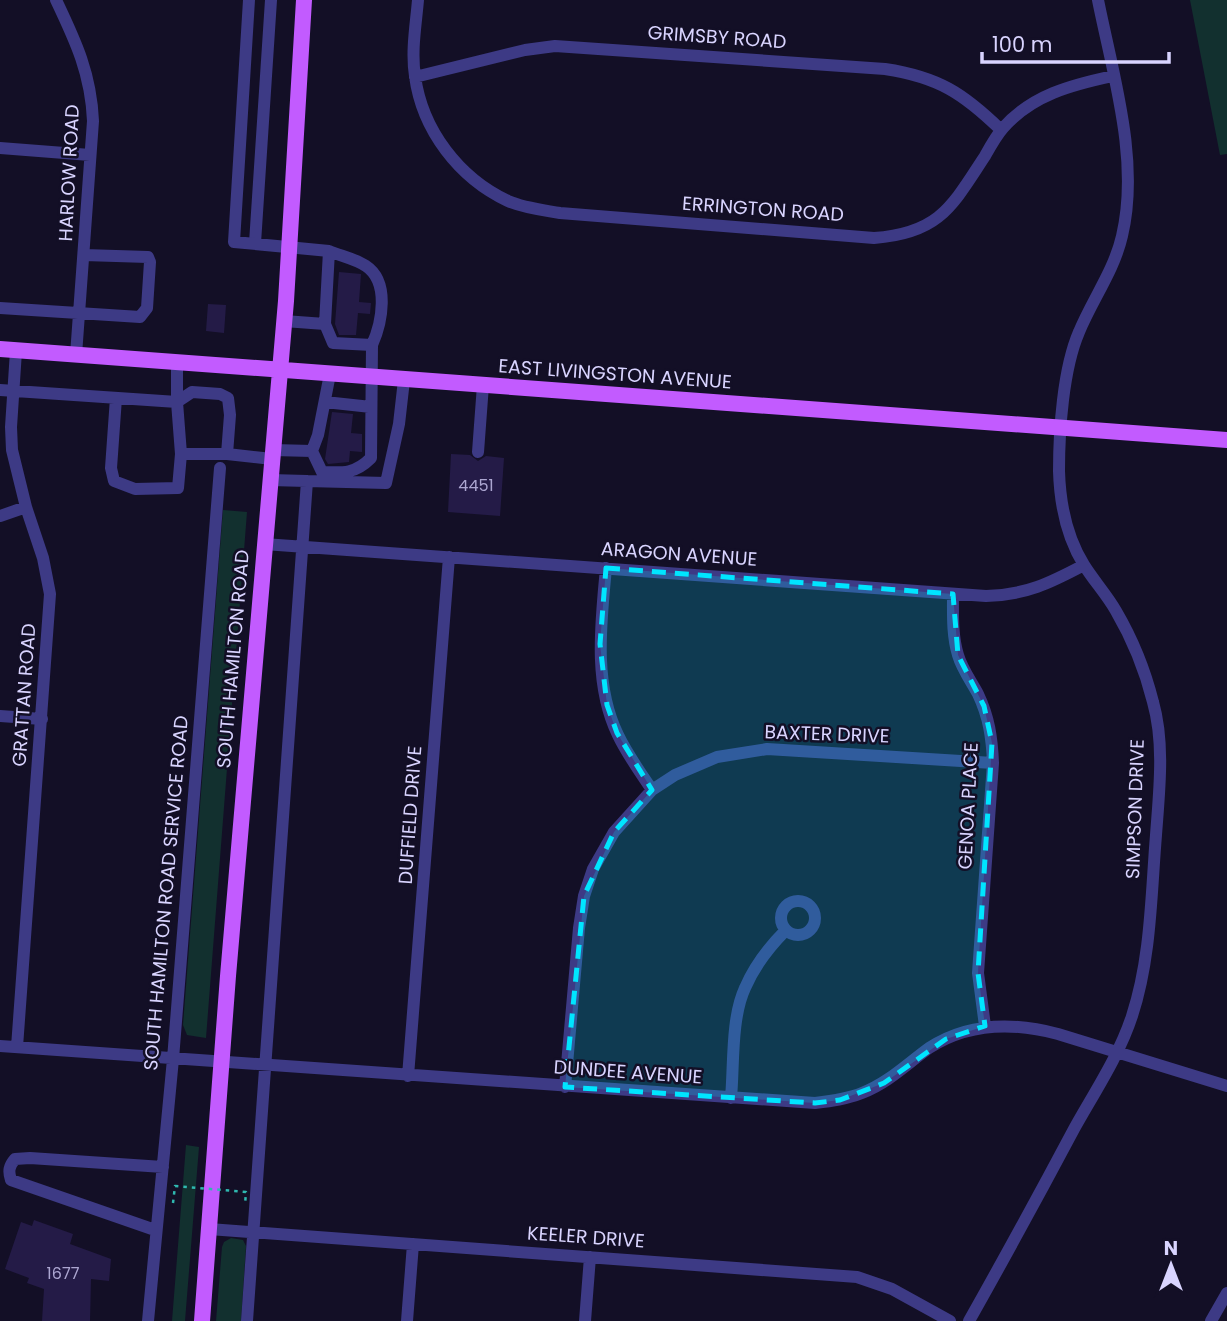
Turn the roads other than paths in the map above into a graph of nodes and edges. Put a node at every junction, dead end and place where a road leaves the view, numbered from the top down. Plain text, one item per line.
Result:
1 (56, 0) edge
2 (249, 0) edge
3 (271, 0) edge
4 (303, 0) edge
5 (418, 0) edge
6 (1098, 0) edge
7 (1113, 76) junction
8 (415, 77) junction
9 (1001, 130) junction
10 (0, 149) edge
11 (90, 155) junction
12 (255, 243) junction
13 (289, 246) junction
14 (329, 251) junction
15 (84, 255) junction
16 (0, 308) edge
17 (80, 314) junction
18 (284, 321) junction
19 (325, 324) junction
20 (372, 345) junction
21 (8, 350) edge
22 (76, 355) junction
23 (177, 363) junction
24 (280, 371) junction
25 (330, 374) junction
26 (372, 377) junction
27 (404, 380) junction
28 (483, 385) junction
29 (6, 391) edge
30 (116, 398) junction
31 (177, 402) junction
32 (325, 402) junction
33 (371, 407) junction
34 (1062, 428) junction
35 (1227, 440) edge
36 (312, 451) junction
37 (478, 452) dead end
38 (181, 454) junction
39 (227, 454) junction
40 (272, 454) junction
41 (220, 468) dead end
42 (270, 480) junction
43 (307, 481) junction
44 (26, 507) junction
45 (0, 516) edge
46 (264, 544) junction
47 (304, 547) junction
48 (449, 557) junction
49 (1084, 565) junction
50 (606, 568) junction
51 (954, 594) junction
52 (0, 716) edge
53 (41, 719) junction
54 (993, 763) junction
55 (653, 790) junction
56 (786, 930) dead end
57 (985, 1026) junction
58 (0, 1046) edge
59 (17, 1047) junction
60 (1116, 1052) junction
61 (173, 1059) junction
62 (222, 1062) junction
63 (267, 1065) junction
64 (408, 1076) junction
65 (1227, 1086) edge
66 (565, 1087) junction
67 (731, 1098) junction
68 (163, 1167) junction
69 (209, 1229) junction
70 (155, 1230) junction
71 (254, 1233) junction
72 (413, 1244) junction
73 (590, 1257) junction
74 (1227, 1293) edge
75 (148, 1321) edge
76 (202, 1321) edge
77 (247, 1321) edge
78 (407, 1321) edge
79 (585, 1321) edge
80 (950, 1321) edge
81 (969, 1321) edge
82 (1211, 1321) edge

1 - 11 street, HARLOW ROAD
2 - 12 street
3 - 12 street
4 - 13 main road, SOUTH HAMILTON ROAD
5 - 8 street, ERRINGTON ROAD
6 - 7 street, SIMPSON DRIVE
7 - 9 street, ERRINGTON ROAD
7 - 34 street, SIMPSON DRIVE
8 - 9 street, GRIMSBY ROAD
8 - 9 street, ERRINGTON ROAD
10 - 11 street
11 - 15 street, HARLOW ROAD
12 - 13 street
13 - 14 street
13 - 18 main road, SOUTH HAMILTON ROAD
14 - 19 street
14 - 20 street
15 - 17 street, HARLOW ROAD
15 - 17 street
16 - 17 street
17 - 22 street, HARLOW ROAD
18 - 19 street
18 - 24 main road, SOUTH HAMILTON ROAD
19 - 20 street
20 - 26 street
21 - 22 main road, EAST LIVINGSTON AVENUE
21 - 29 street, GRATTAN ROAD
22 - 23 main road, EAST LIVINGSTON AVENUE
23 - 24 main road, EAST LIVINGSTON AVENUE
23 - 31 street
24 - 25 main road, EAST LIVINGSTON AVENUE
24 - 40 main road, SOUTH HAMILTON ROAD
25 - 26 main road, EAST LIVINGSTON AVENUE
25 - 32 street
26 - 27 main road, EAST LIVINGSTON AVENUE
26 - 33 street
27 - 28 main road, EAST LIVINGSTON AVENUE
27 - 43 street
28 - 34 main road, EAST LIVINGSTON AVENUE
28 - 37 street
29 - 30 street
29 - 44 street, GRATTAN ROAD
30 - 31 street
30 - 38 street
31 - 38 street
31 - 39 street
32 - 33 street
32 - 36 street
33 - 36 street
34 - 35 main road, EAST LIVINGSTON AVENUE
34 - 49 street, SIMPSON DRIVE
36 - 40 street
38 - 39 street
39 - 40 street
40 - 42 main road, SOUTH HAMILTON ROAD
41 - 61 street, SOUTH HAMILTON ROAD SERVICE ROAD
42 - 43 street
42 - 46 main road, SOUTH HAMILTON ROAD
43 - 47 street
44 - 45 street
44 - 53 street, GRATTAN ROAD
46 - 47 street, ARAGON AVENUE
46 - 62 main road, SOUTH HAMILTON ROAD
47 - 48 street, ARAGON AVENUE
47 - 63 street
48 - 50 street, ARAGON AVENUE
48 - 64 street, DUFFIELD DRIVE
49 - 51 street, ARAGON AVENUE
49 - 60 street, SIMPSON DRIVE
50 - 51 street, ARAGON AVENUE
50 - 55 street
51 - 54 street, GENOA PLACE
52 - 53 street
53 - 59 street, GRATTAN ROAD
54 - 55 street, BAXTER DRIVE
54 - 57 street, GENOA PLACE
55 - 66 street, BAXTER DRIVE
56 - 67 street
57 - 60 street, DUNDEE AVENUE
57 - 67 street, DUNDEE AVENUE
58 - 59 street, DUNDEE AVENUE
59 - 61 street, DUNDEE AVENUE
60 - 65 street, DUNDEE AVENUE
60 - 81 street, SIMPSON DRIVE
61 - 62 street, DUNDEE AVENUE
61 - 68 street, SOUTH HAMILTON ROAD SERVICE ROAD
62 - 63 street, DUNDEE AVENUE
62 - 69 main road, SOUTH HAMILTON ROAD
63 - 64 street, DUNDEE AVENUE
63 - 71 street
64 - 66 street, DUNDEE AVENUE
66 - 67 street, DUNDEE AVENUE
68 - 70 street, SOUTH HAMILTON ROAD SERVICE ROAD
68 - 70 street
69 - 71 street, KEELER DRIVE
69 - 76 main road, SOUTH HAMILTON ROAD
70 - 75 street, SOUTH HAMILTON ROAD SERVICE ROAD
71 - 72 street, KEELER DRIVE
71 - 77 street
72 - 73 street, KEELER DRIVE
72 - 78 street
73 - 79 street
73 - 80 street, KEELER DRIVE
74 - 82 street

